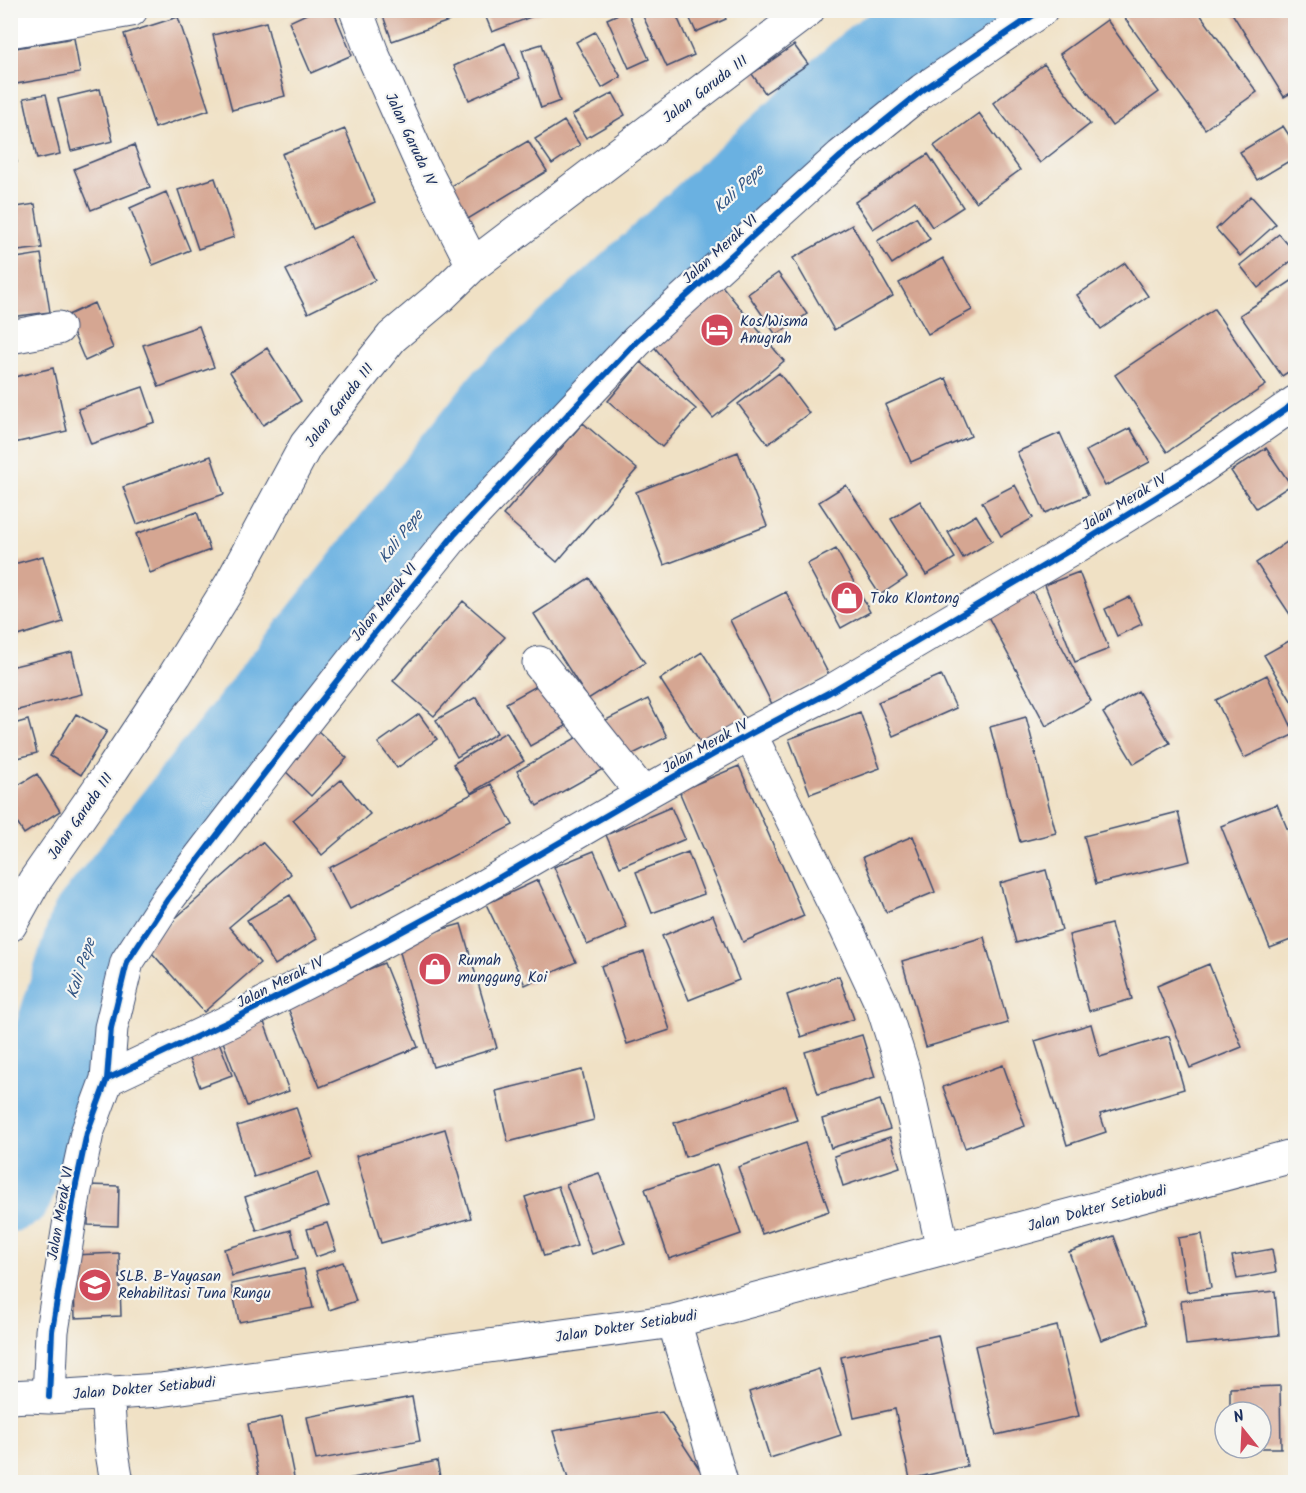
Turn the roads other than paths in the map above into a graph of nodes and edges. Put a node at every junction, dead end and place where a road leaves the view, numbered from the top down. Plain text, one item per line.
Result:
1 (131, 10) edge
2 (356, 10) edge
3 (808, 10) edge
4 (1041, 10) edge
5 (767, 24) edge
6 (10, 31) edge
7 (473, 265) junction
8 (58, 328) dead end
9 (10, 337) edge
10 (1296, 402) edge
11 (538, 663) dead end
12 (750, 734) junction
13 (644, 794) junction
14 (10, 925) edge
15 (107, 1079) junction
16 (1296, 1155) edge
17 (943, 1249) junction
18 (674, 1321) junction
19 (107, 1392) junction
20 (29, 1397) edge
21 (117, 1482) edge
22 (721, 1482) edge

1 - 6 street
2 - 7 street, Jalan Garuda IV
3 - 5 street, Jalan Garuda III
4 - 15 street, Jalan Merak VI
5 - 7 street, Jalan Garuda III
7 - 14 street, Jalan Garuda III
8 - 9 street
10 - 12 street, Jalan Merak IV
11 - 13 street
12 - 13 street, Jalan Merak IV
12 - 17 street
13 - 15 street, Jalan Merak IV
15 - 20 street, Jalan Merak VI
16 - 17 street, Jalan Dokter Setiabudi
17 - 18 street, Jalan Dokter Setiabudi
18 - 19 street, Jalan Dokter Setiabudi
18 - 22 street
19 - 20 street, Jalan Dokter Setiabudi
19 - 21 street

